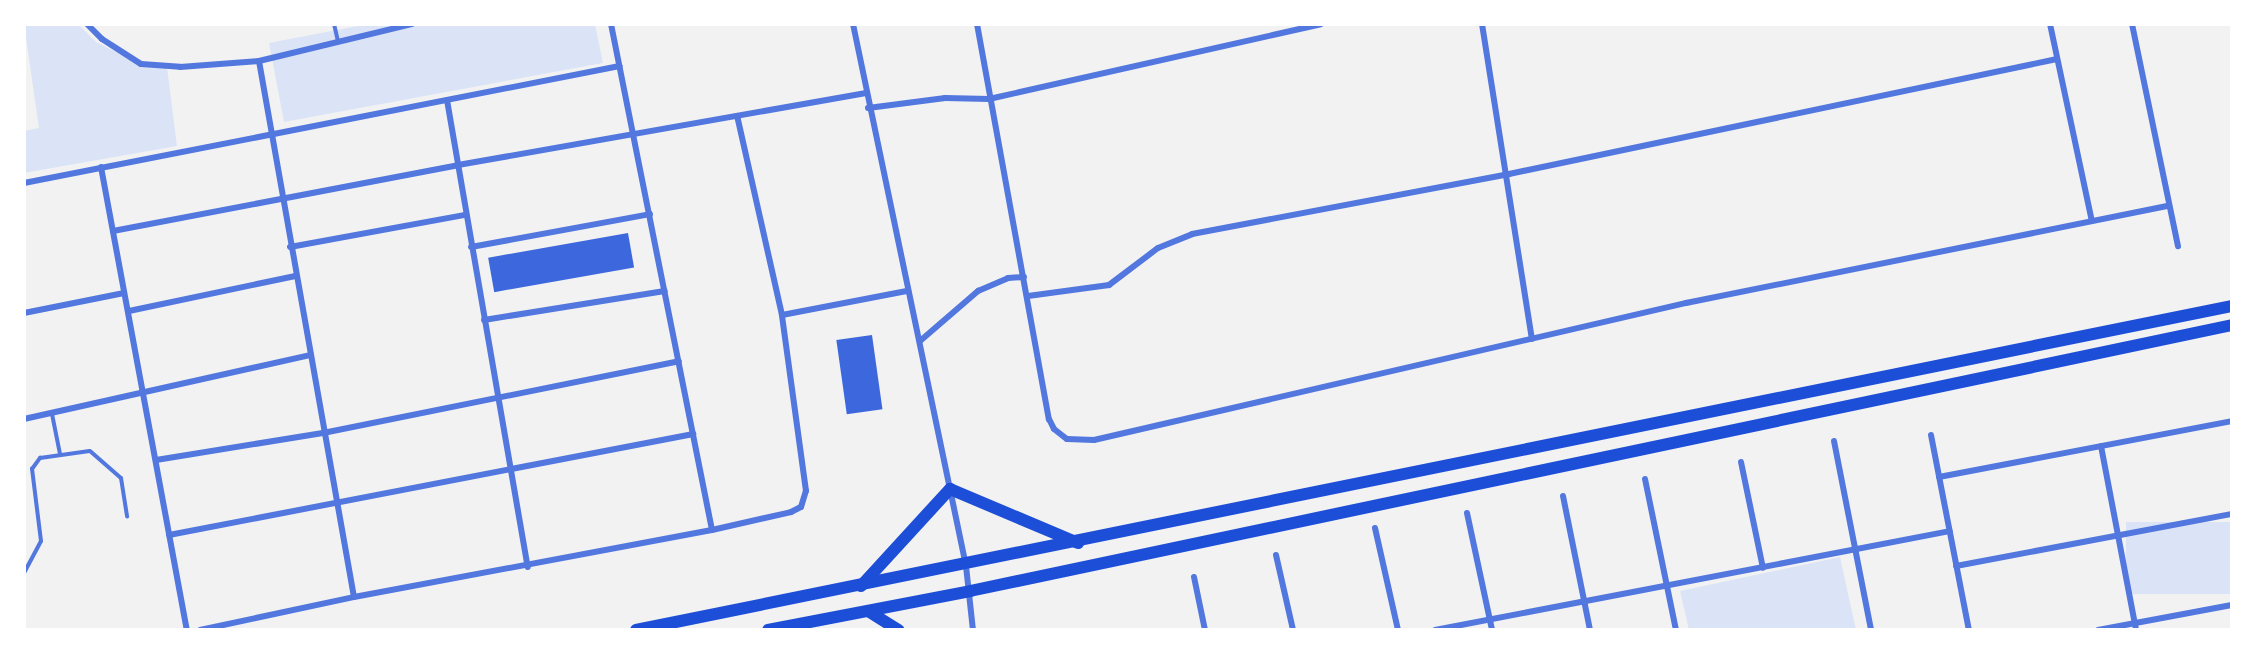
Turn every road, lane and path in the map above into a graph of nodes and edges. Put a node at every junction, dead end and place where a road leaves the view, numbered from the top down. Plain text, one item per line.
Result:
1 (87, 24) edge
2 (334, 24) edge
3 (412, 24) edge
4 (611, 24) edge
5 (853, 24) edge
6 (977, 24) edge
7 (1321, 24) edge
8 (1482, 24) edge
9 (2050, 24) edge
10 (2132, 24) edge
11 (338, 42) junction
12 (2058, 59) junction
13 (259, 61) junction
14 (621, 66) junction
15 (865, 93) junction
16 (989, 99) junction
17 (447, 100) junction
18 (868, 108) junction
19 (737, 116) junction
20 (269, 134) junction
21 (634, 135) junction
22 (458, 165) junction
23 (101, 167) junction
24 (1509, 174) junction
25 (24, 183) edge
26 (281, 202) junction
27 (2168, 206) junction
28 (465, 214) junction
29 (650, 214) junction
30 (2092, 221) junction
31 (113, 231) junction
32 (2178, 246) dead end
33 (290, 247) junction
34 (471, 248) junction
35 (295, 276) junction
36 (1024, 277) junction
37 (665, 291) junction
38 (907, 291) junction
39 (124, 293) junction
40 (1028, 296) junction
41 (2232, 306) edge
42 (129, 311) junction
43 (24, 313) edge
44 (782, 315) junction
45 (484, 320) junction
46 (2232, 325) edge
47 (1532, 339) junction
48 (920, 341) junction
49 (311, 355) junction
50 (679, 361) junction
51 (144, 394) junction
52 (499, 396) junction
53 (52, 414) junction
54 (24, 419) edge
55 (2232, 422) edge
56 (323, 433) junction
57 (693, 434) junction
58 (1931, 435) dead end
59 (1834, 441) dead end
60 (2101, 446) junction
61 (60, 455) junction
62 (156, 460) junction
63 (1741, 462) dead end
64 (511, 470) junction
65 (1939, 477) junction
66 (1645, 479) dead end
67 (950, 489) junction
68 (1563, 496) dead end
69 (338, 503) junction
70 (1467, 513) dead end
71 (2232, 514) edge
72 (127, 518) dead end
73 (1375, 528) dead end
74 (712, 530) junction
75 (1950, 531) junction
76 (170, 535) junction
77 (2119, 535) junction
78 (1078, 543) junction
79 (1856, 550) junction
80 (1276, 555) dead end
81 (966, 566) junction
82 (1956, 566) junction
83 (528, 567) junction
84 (1763, 568) junction
85 (24, 573) edge
86 (1194, 577) dead end
87 (861, 586) junction
88 (1668, 586) junction
89 (970, 591) junction
90 (354, 597) junction
91 (1585, 601) junction
92 (2232, 604) edge
93 (868, 611) junction
94 (1490, 620) junction
95 (2136, 627) edge
96 (187, 630) edge
97 (200, 630) edge
98 (636, 630) edge
99 (768, 630) edge
100 (898, 630) edge
101 (973, 630) edge
102 (1205, 630) edge
103 (1293, 630) edge
104 (1398, 630) edge
105 (1435, 630) edge
106 (1491, 630) edge
107 (1590, 630) edge
108 (1676, 630) edge
109 (1871, 630) edge
110 (1969, 630) edge
111 (2098, 630) edge

1 - 13 street
2 - 11 lane
3 - 11 street
4 - 14 street
5 - 15 street
6 - 16 street
7 - 16 street
8 - 24 street
9 - 12 street
10 - 27 street
11 - 13 street
12 - 24 street
12 - 30 street
13 - 20 street
14 - 17 street
14 - 21 street
15 - 18 street
15 - 19 street
16 - 18 street
16 - 36 street
17 - 20 street
17 - 22 street
18 - 38 street
19 - 21 street
19 - 44 street
20 - 23 street
20 - 26 street
21 - 22 street
21 - 29 street
22 - 26 street
22 - 28 street
23 - 25 street
23 - 31 street
24 - 40 street
24 - 47 street
26 - 31 street
26 - 33 street
27 - 30 street
27 - 32 street
28 - 33 street
28 - 34 street
29 - 34 street
29 - 37 street
30 - 47 street
31 - 39 street
33 - 35 street
34 - 45 street
35 - 42 street
35 - 49 street
36 - 40 street
36 - 48 street
37 - 45 street
37 - 50 street
38 - 44 street
38 - 48 street
39 - 42 street
39 - 43 street
40 - 47 street
41 - 78 main road
42 - 51 street
44 - 74 street
45 - 52 street
46 - 89 main road
48 - 67 street
49 - 51 street
49 - 56 street
50 - 52 street
50 - 57 street
51 - 53 street
51 - 62 street
52 - 56 street
52 - 64 street
53 - 54 street
53 - 61 lane
55 - 60 street
56 - 62 street
56 - 69 street
57 - 64 street
57 - 74 street
58 - 65 street
59 - 79 street
60 - 65 street
60 - 77 street
61 - 72 lane
61 - 85 lane
62 - 76 street
63 - 84 street
64 - 69 street
64 - 83 street
65 - 75 street
66 - 88 street
67 - 78 main road
67 - 81 street
67 - 87 main road
68 - 91 street
69 - 76 street
69 - 90 street
70 - 94 street
71 - 77 street
73 - 104 street
74 - 83 street
75 - 79 street
75 - 82 street
76 - 96 street
77 - 82 street
77 - 95 street
78 - 81 main road
79 - 84 street
79 - 109 street
80 - 103 street
81 - 87 main road
81 - 89 street
82 - 110 street
83 - 90 street
84 - 88 street
86 - 102 street
87 - 98 main road
88 - 91 street
88 - 108 street
89 - 93 main road
89 - 101 street
90 - 97 street
91 - 94 street
91 - 107 street
92 - 95 street
93 - 99 main road
93 - 100 main road
94 - 105 street
94 - 106 street
95 - 111 street

